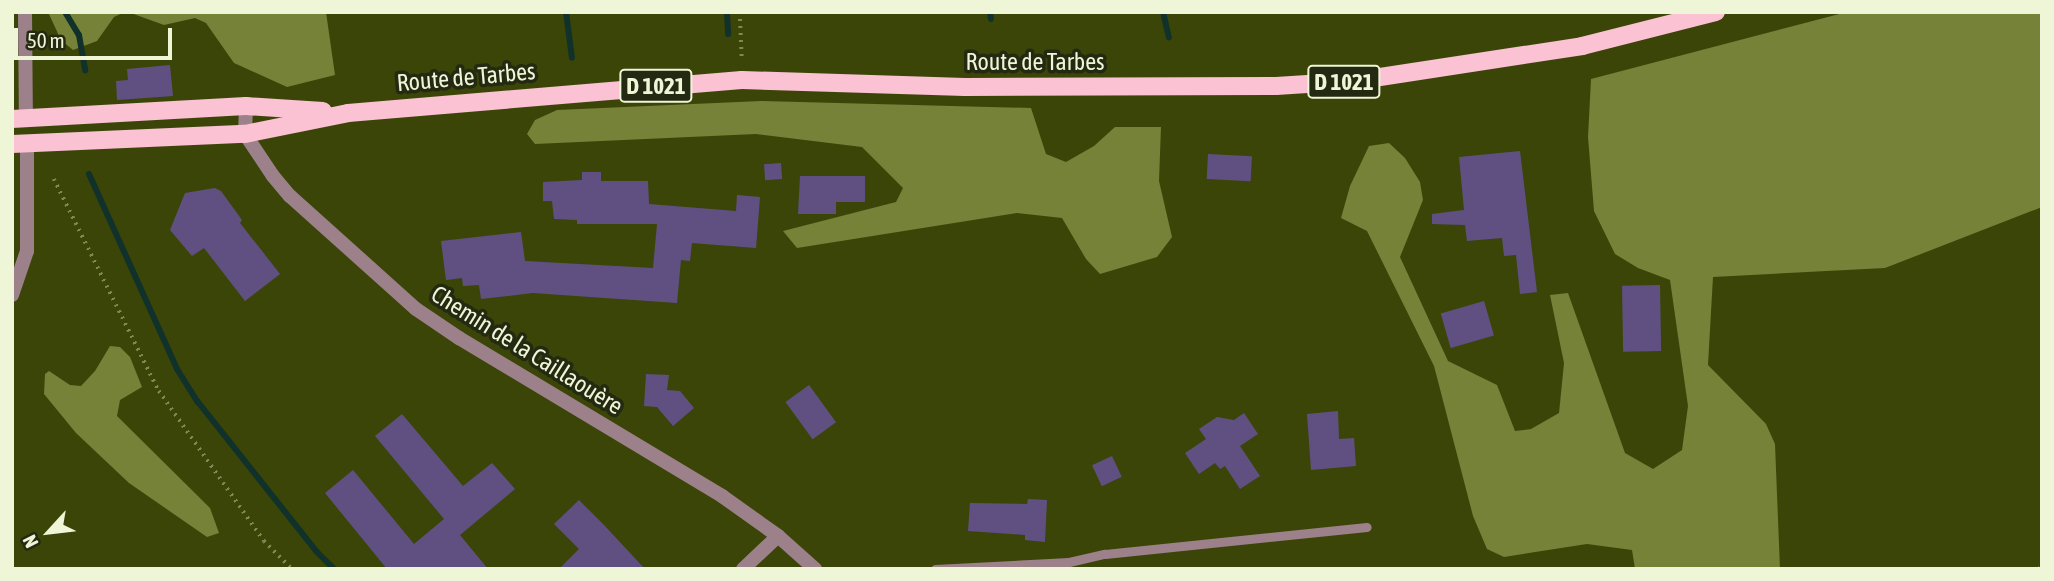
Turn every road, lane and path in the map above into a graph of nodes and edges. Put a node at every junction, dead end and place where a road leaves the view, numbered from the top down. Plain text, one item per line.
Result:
1 (25, 12) edge
2 (740, 12) edge
3 (1716, 12) edge
4 (742, 80) junction
5 (246, 106) junction
6 (348, 113) junction
7 (19, 119) edge
8 (245, 134) junction
9 (19, 144) edge
10 (54, 179) dead end
11 (12, 295) edge
12 (1367, 527) dead end
13 (778, 536) junction
14 (2042, 564) edge
15 (292, 569) edge
16 (743, 569) edge
17 (815, 569) edge
18 (935, 569) edge
19 (2039, 569) edge

1 - 7 street
2 - 4 path
3 - 4 main road, Route de Tarbes / D 1021
4 - 6 main road, Route de Tarbes / D 1021
5 - 6 main road, Route de Tarbes / D 1021
5 - 7 main road, D 1021
5 - 8 street
6 - 8 main road, Route de Tarbes / D 1021
8 - 9 main road, D 1021
8 - 13 street, Chemin de la Caillaouère
9 - 11 street
10 - 15 path
12 - 18 lane
13 - 16 street
13 - 17 street, Chemin de la Caillaouère
14 - 19 path

